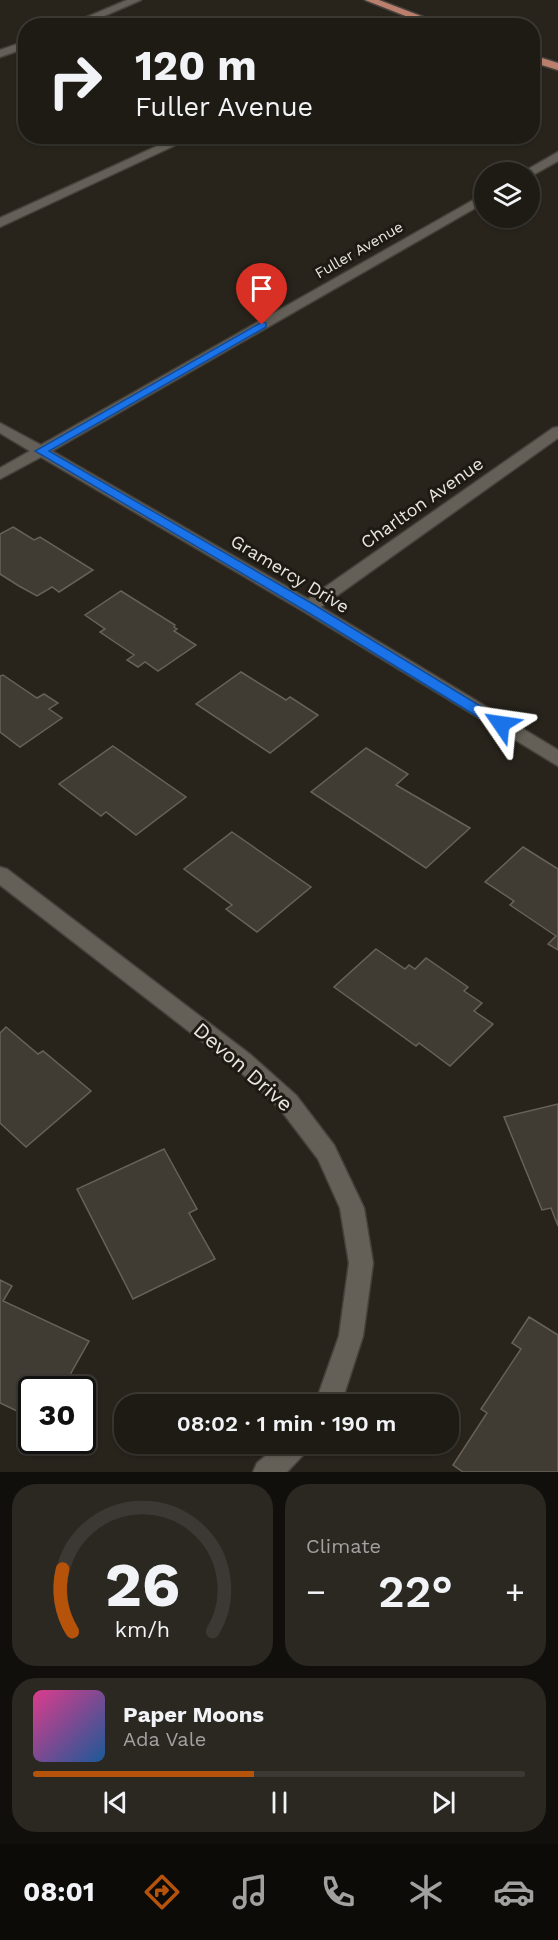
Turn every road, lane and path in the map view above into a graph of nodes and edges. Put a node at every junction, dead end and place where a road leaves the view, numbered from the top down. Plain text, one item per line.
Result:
1 (136, 0) edge
2 (370, 0) edge
3 (91, 18) edge
4 (420, 18) edge
5 (18, 47) edge
6 (0, 54) edge
7 (540, 61) edge
8 (558, 67) edge
9 (173, 144) edge
10 (558, 156) edge
11 (540, 166) edge
12 (474, 204) edge
13 (0, 224) edge
14 (0, 427) edge
15 (558, 431) edge
16 (40, 451) junction
17 (0, 474) edge
18 (309, 607) junction
19 (558, 759) edge
20 (0, 874) edge
21 (331, 1394) edge
22 (288, 1454) edge
23 (266, 1472) edge

1 - 3 street
2 - 4 main road
5 - 6 street
7 - 8 main road
9 - 13 street
10 - 11 street
12 - 16 street, Fuller Avenue
14 - 16 street, Gramercy Drive
15 - 18 street, Charlton Avenue
16 - 17 street, Fuller Avenue
16 - 18 street, Gramercy Drive
18 - 19 street, Gramercy Drive
20 - 21 street, Devon Drive
22 - 23 street

